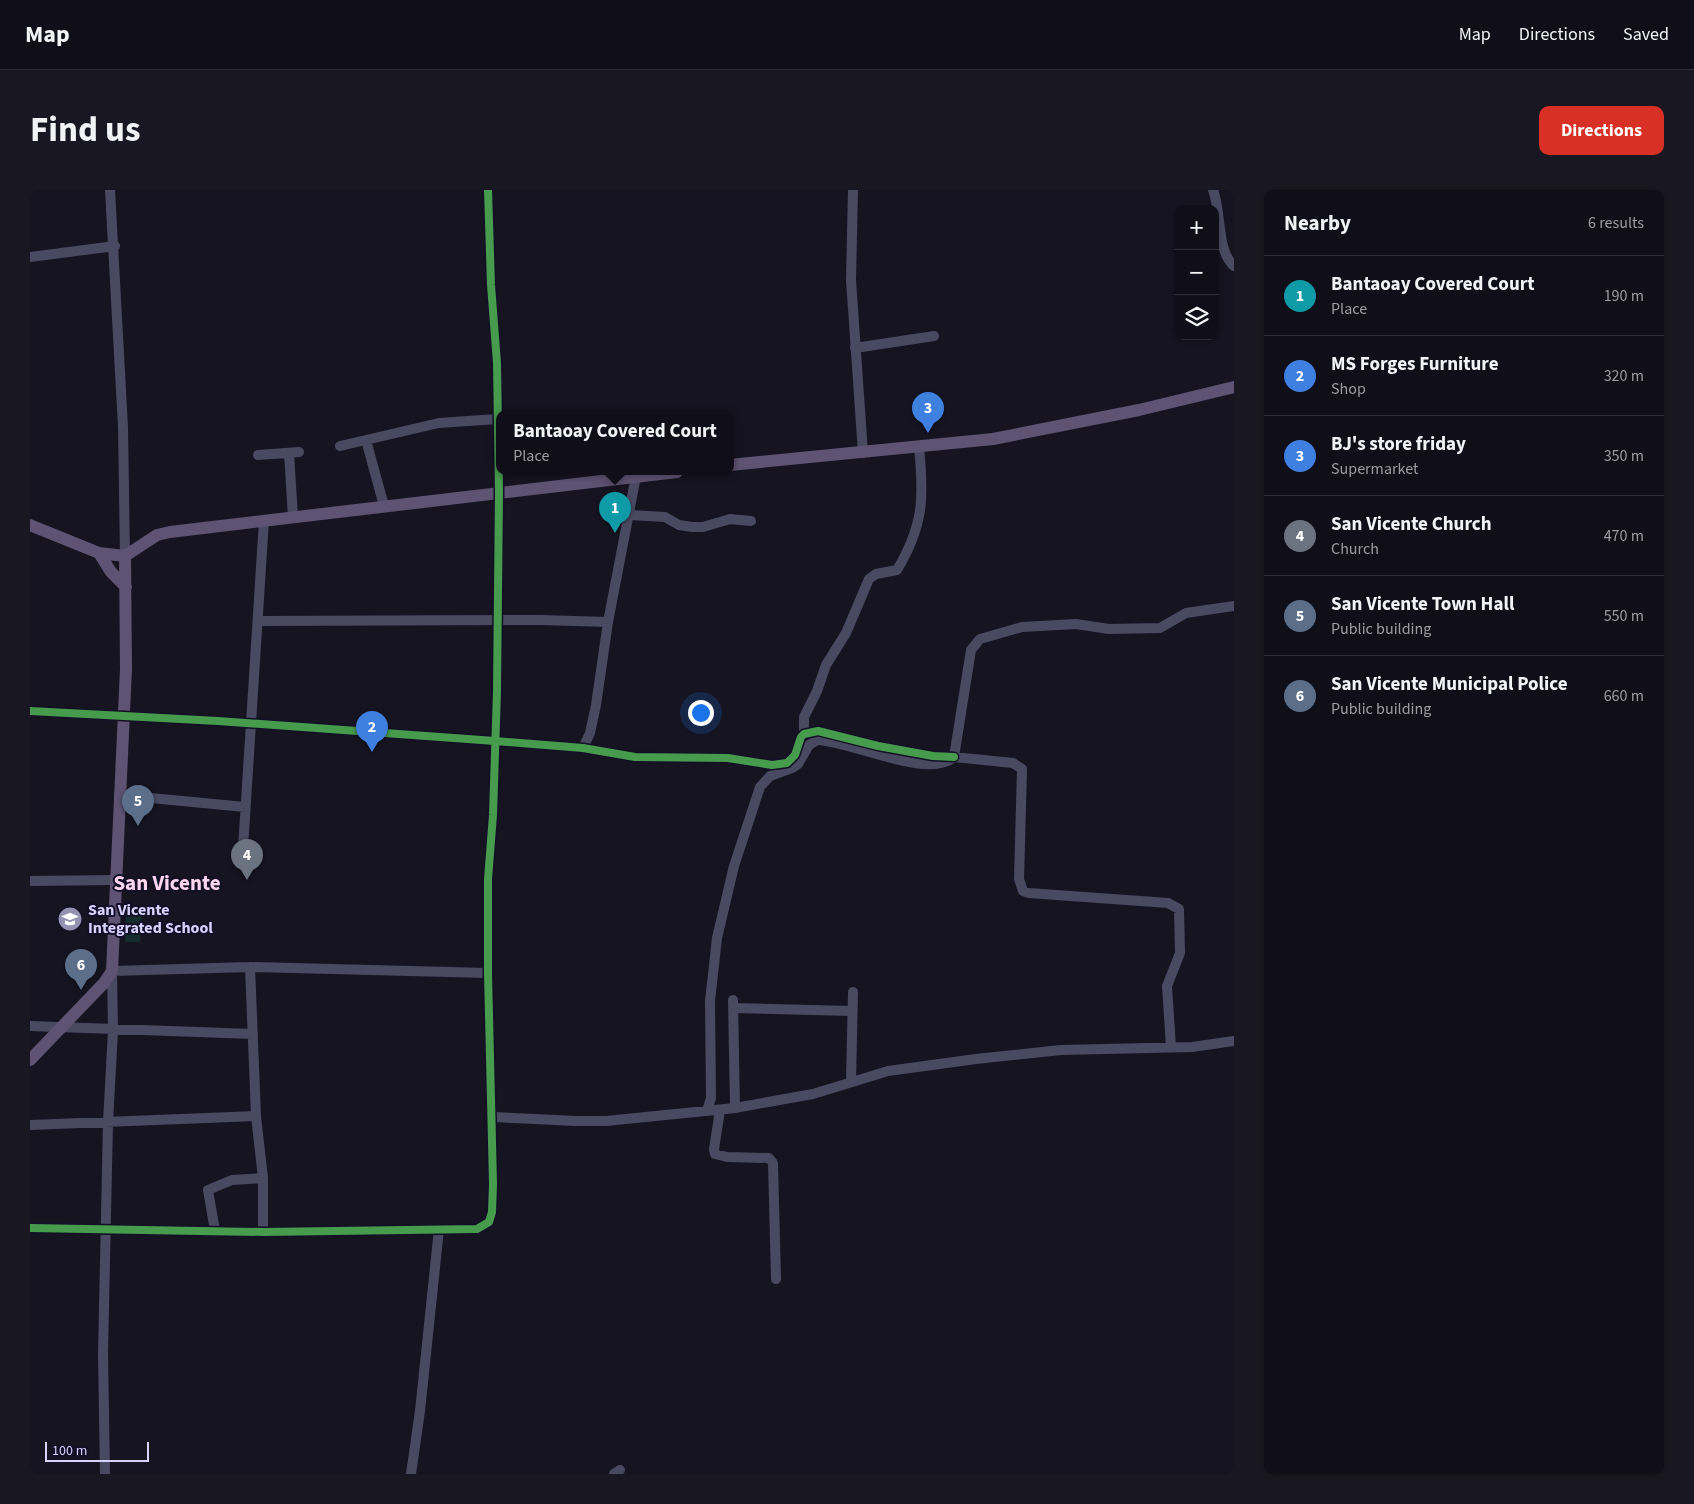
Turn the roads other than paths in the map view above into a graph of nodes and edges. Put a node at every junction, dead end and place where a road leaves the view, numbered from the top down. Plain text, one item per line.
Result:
1 (110, 190) edge
2 (488, 190) edge
3 (853, 190) edge
4 (1213, 190) edge
5 (115, 246) junction
6 (30, 256) edge
7 (1234, 266) edge
8 (934, 336) dead end
9 (855, 348) junction
10 (1234, 387) edge
11 (497, 410) edge
12 (496, 419) edge
13 (366, 440) junction
14 (340, 446) dead end
15 (919, 447) junction
16 (863, 453) junction
17 (258, 455) dead end
18 (734, 465) edge
19 (499, 475) edge
20 (646, 475) edge
21 (636, 476) junction
22 (499, 493) junction
23 (384, 506) junction
24 (630, 515) junction
25 (293, 516) junction
26 (264, 520) junction
27 (751, 521) dead end
28 (30, 525) edge
29 (99, 553) junction
30 (125, 556) junction
31 (126, 587) junction
32 (1234, 606) edge
33 (258, 621) junction
34 (498, 621) junction
35 (608, 622) junction
36 (30, 711) edge
37 (122, 714) junction
38 (251, 724) junction
39 (804, 734) junction
40 (494, 741) junction
41 (584, 748) junction
42 (954, 757) junction
43 (119, 795) junction
44 (245, 807) junction
45 (243, 848) dead end
46 (115, 880) junction
47 (30, 881) edge
48 (250, 968) junction
49 (112, 971) junction
50 (488, 973) junction
51 (853, 992) dead end
52 (852, 1011) junction
53 (30, 1026) edge
54 (59, 1028) junction
55 (113, 1031) junction
56 (252, 1034) junction
57 (1234, 1041) edge
58 (1171, 1047) junction
59 (30, 1060) edge
60 (851, 1081) junction
61 (734, 1108) junction
62 (720, 1110) junction
63 (707, 1111) junction
64 (256, 1116) junction
65 (493, 1117) junction
66 (108, 1122) junction
67 (30, 1125) edge
68 (263, 1178) junction
69 (30, 1228) edge
70 (106, 1229) junction
71 (439, 1229) junction
72 (215, 1231) junction
73 (263, 1232) junction
74 (776, 1279) dead end
75 (105, 1474) edge
76 (410, 1474) edge

1 - 5 street
2 - 11 street
3 - 9 street
4 - 7 street
5 - 6 street
5 - 30 street
8 - 9 street
9 - 16 street
10 - 15 main road
12 - 13 street
13 - 14 street
13 - 23 street
15 - 16 main road
15 - 39 street
16 - 18 main road
17 - 25 street
19 - 22 street
20 - 21 main road
21 - 22 main road
21 - 24 street
22 - 23 main road
22 - 34 street
23 - 25 main road
24 - 27 street
24 - 35 street
25 - 26 main road
26 - 30 main road
26 - 33 street
28 - 29 main road
29 - 30 main road
29 - 31 main road
30 - 31 main road
31 - 37 main road
32 - 42 street
33 - 34 street
33 - 38 street
34 - 35 street
34 - 40 street
35 - 41 street
36 - 37 street
37 - 38 street
37 - 43 main road
38 - 40 street
38 - 44 street
39 - 41 street
39 - 42 street
40 - 41 street
40 - 50 street
42 - 58 street
42 - 63 street
43 - 44 street
43 - 46 main road
44 - 45 street
46 - 47 street
46 - 49 main road
48 - 49 street
48 - 50 street
48 - 56 street
49 - 54 main road
49 - 55 street
50 - 65 street
51 - 52 street
52 - 60 street
52 - 61 street
53 - 54 street
54 - 55 street
54 - 59 main road
55 - 56 street
55 - 66 street
56 - 64 street
57 - 58 street
58 - 60 street
60 - 61 street
61 - 62 street
62 - 63 street
62 - 74 street
63 - 65 street
64 - 66 street
64 - 68 street
65 - 71 street
66 - 67 street
66 - 70 street
68 - 72 street
68 - 73 street
69 - 70 street
70 - 72 street
70 - 75 street
71 - 73 street
71 - 76 street
72 - 73 street

